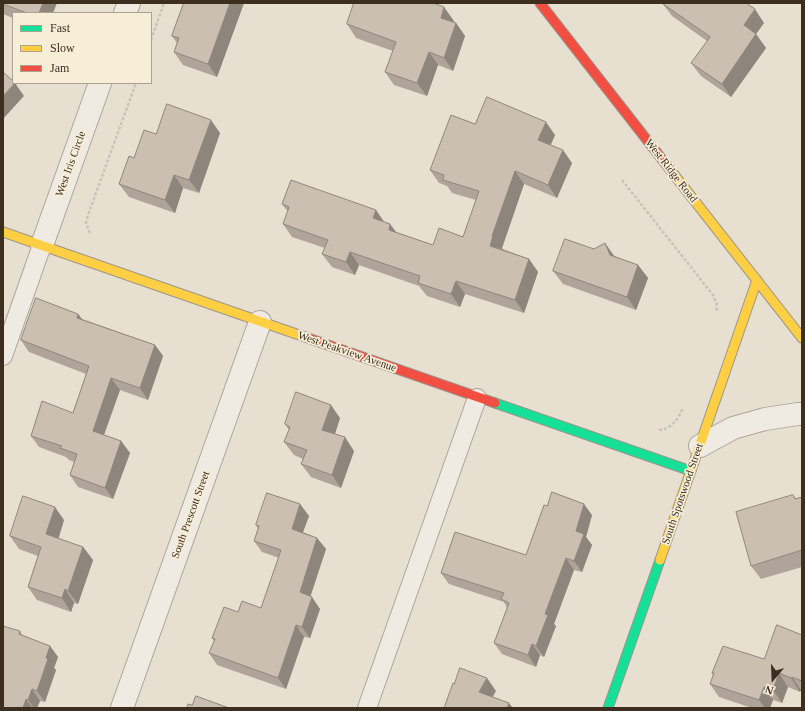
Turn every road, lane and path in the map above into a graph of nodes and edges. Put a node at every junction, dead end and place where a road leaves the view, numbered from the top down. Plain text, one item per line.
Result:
1 (164, 3) edge
2 (540, 3) edge
3 (152, 37) edge
4 (100, 84) edge
5 (136, 84) edge
6 (622, 180) dead end
7 (3, 232) edge
8 (92, 237) dead end
9 (42, 245) junction
10 (757, 280) junction
11 (715, 318) dead end
12 (260, 322) junction
13 (802, 338) edge
14 (3, 356) edge
15 (477, 398) junction
16 (685, 402) dead end
17 (802, 414) edge
18 (653, 430) dead end
19 (700, 446) junction
20 (691, 471) junction
21 (122, 708) edge
22 (366, 708) edge
23 (608, 708) edge

1 - 3 path
2 - 10 street, West Ridge Road
4 - 9 street, West Iris Circle
5 - 8 path
6 - 11 path
7 - 9 street, West Peakview Avenue
9 - 12 street, West Peakview Avenue
9 - 14 lane
10 - 13 street, West Ridge Road
10 - 19 street, South Spotswood Street
12 - 15 street, West Peakview Avenue
12 - 21 street, South Prescott Street
15 - 20 street, West Peakview Avenue
15 - 22 lane
16 - 18 path
17 - 19 street
19 - 20 street, South Spotswood Street
20 - 23 street, South Spotswood Street

